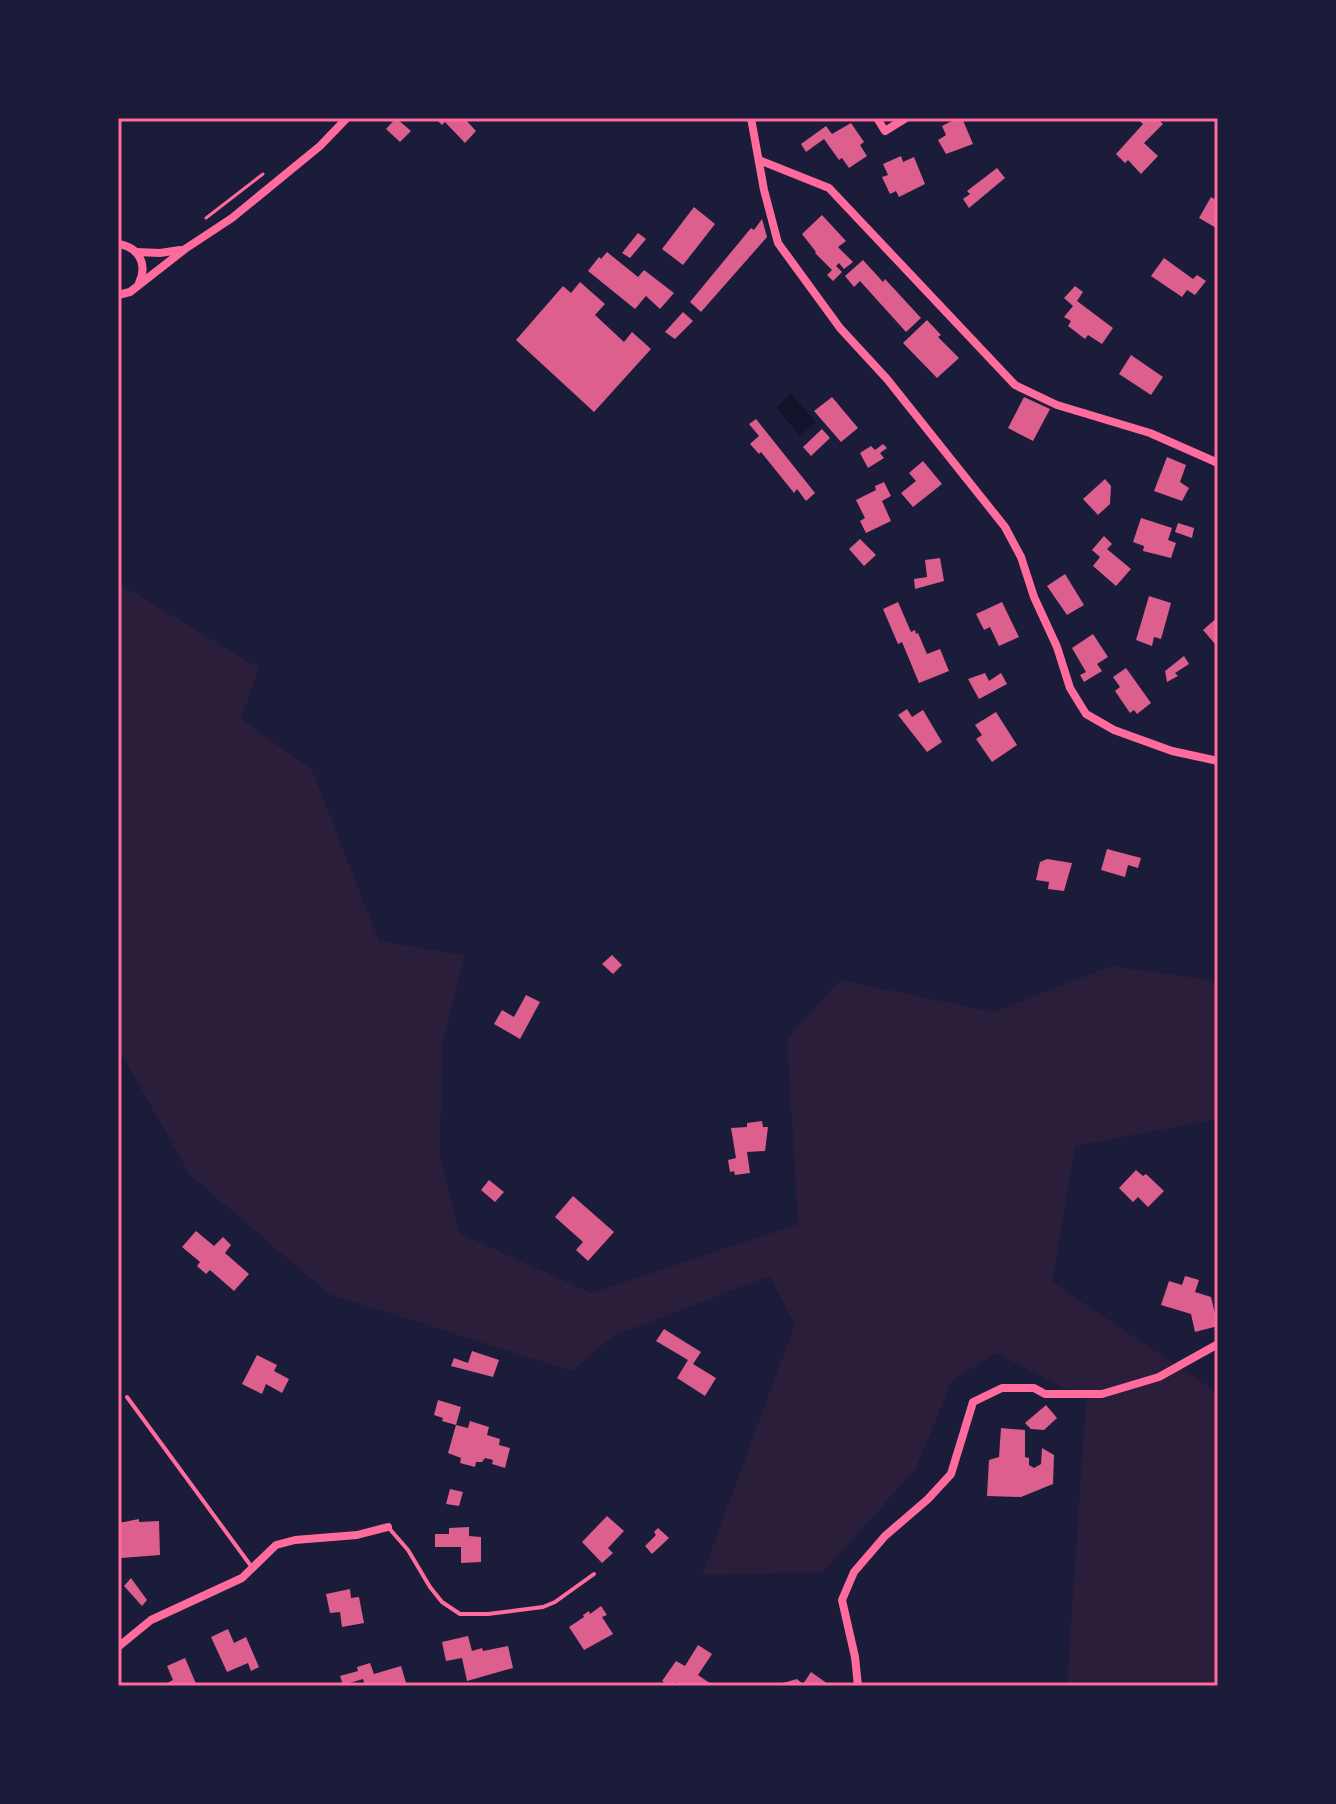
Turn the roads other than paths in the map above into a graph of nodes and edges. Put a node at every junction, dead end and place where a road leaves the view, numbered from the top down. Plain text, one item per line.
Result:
1 (347, 118) edge
2 (751, 118) edge
3 (877, 118) edge
4 (906, 118) edge
5 (759, 160) junction
6 (118, 244) edge
7 (185, 249) junction
8 (136, 252) junction
9 (137, 287) junction
10 (118, 295) edge
11 (1218, 463) edge
12 (1218, 761) edge
13 (1218, 1344) edge
14 (127, 1397) dead end
15 (388, 1527) joint
16 (252, 1568) junction
17 (594, 1574) dead end
18 (118, 1647) edge
19 (858, 1686) edge

1 - 7 street
2 - 5 street
3 - 4 street
5 - 11 street
5 - 12 street
6 - 8 street
7 - 8 street
7 - 9 street
8 - 9 street
9 - 10 street
13 - 19 street
14 - 16 lane
15 - 16 street
15 - 17 lane
16 - 18 street

